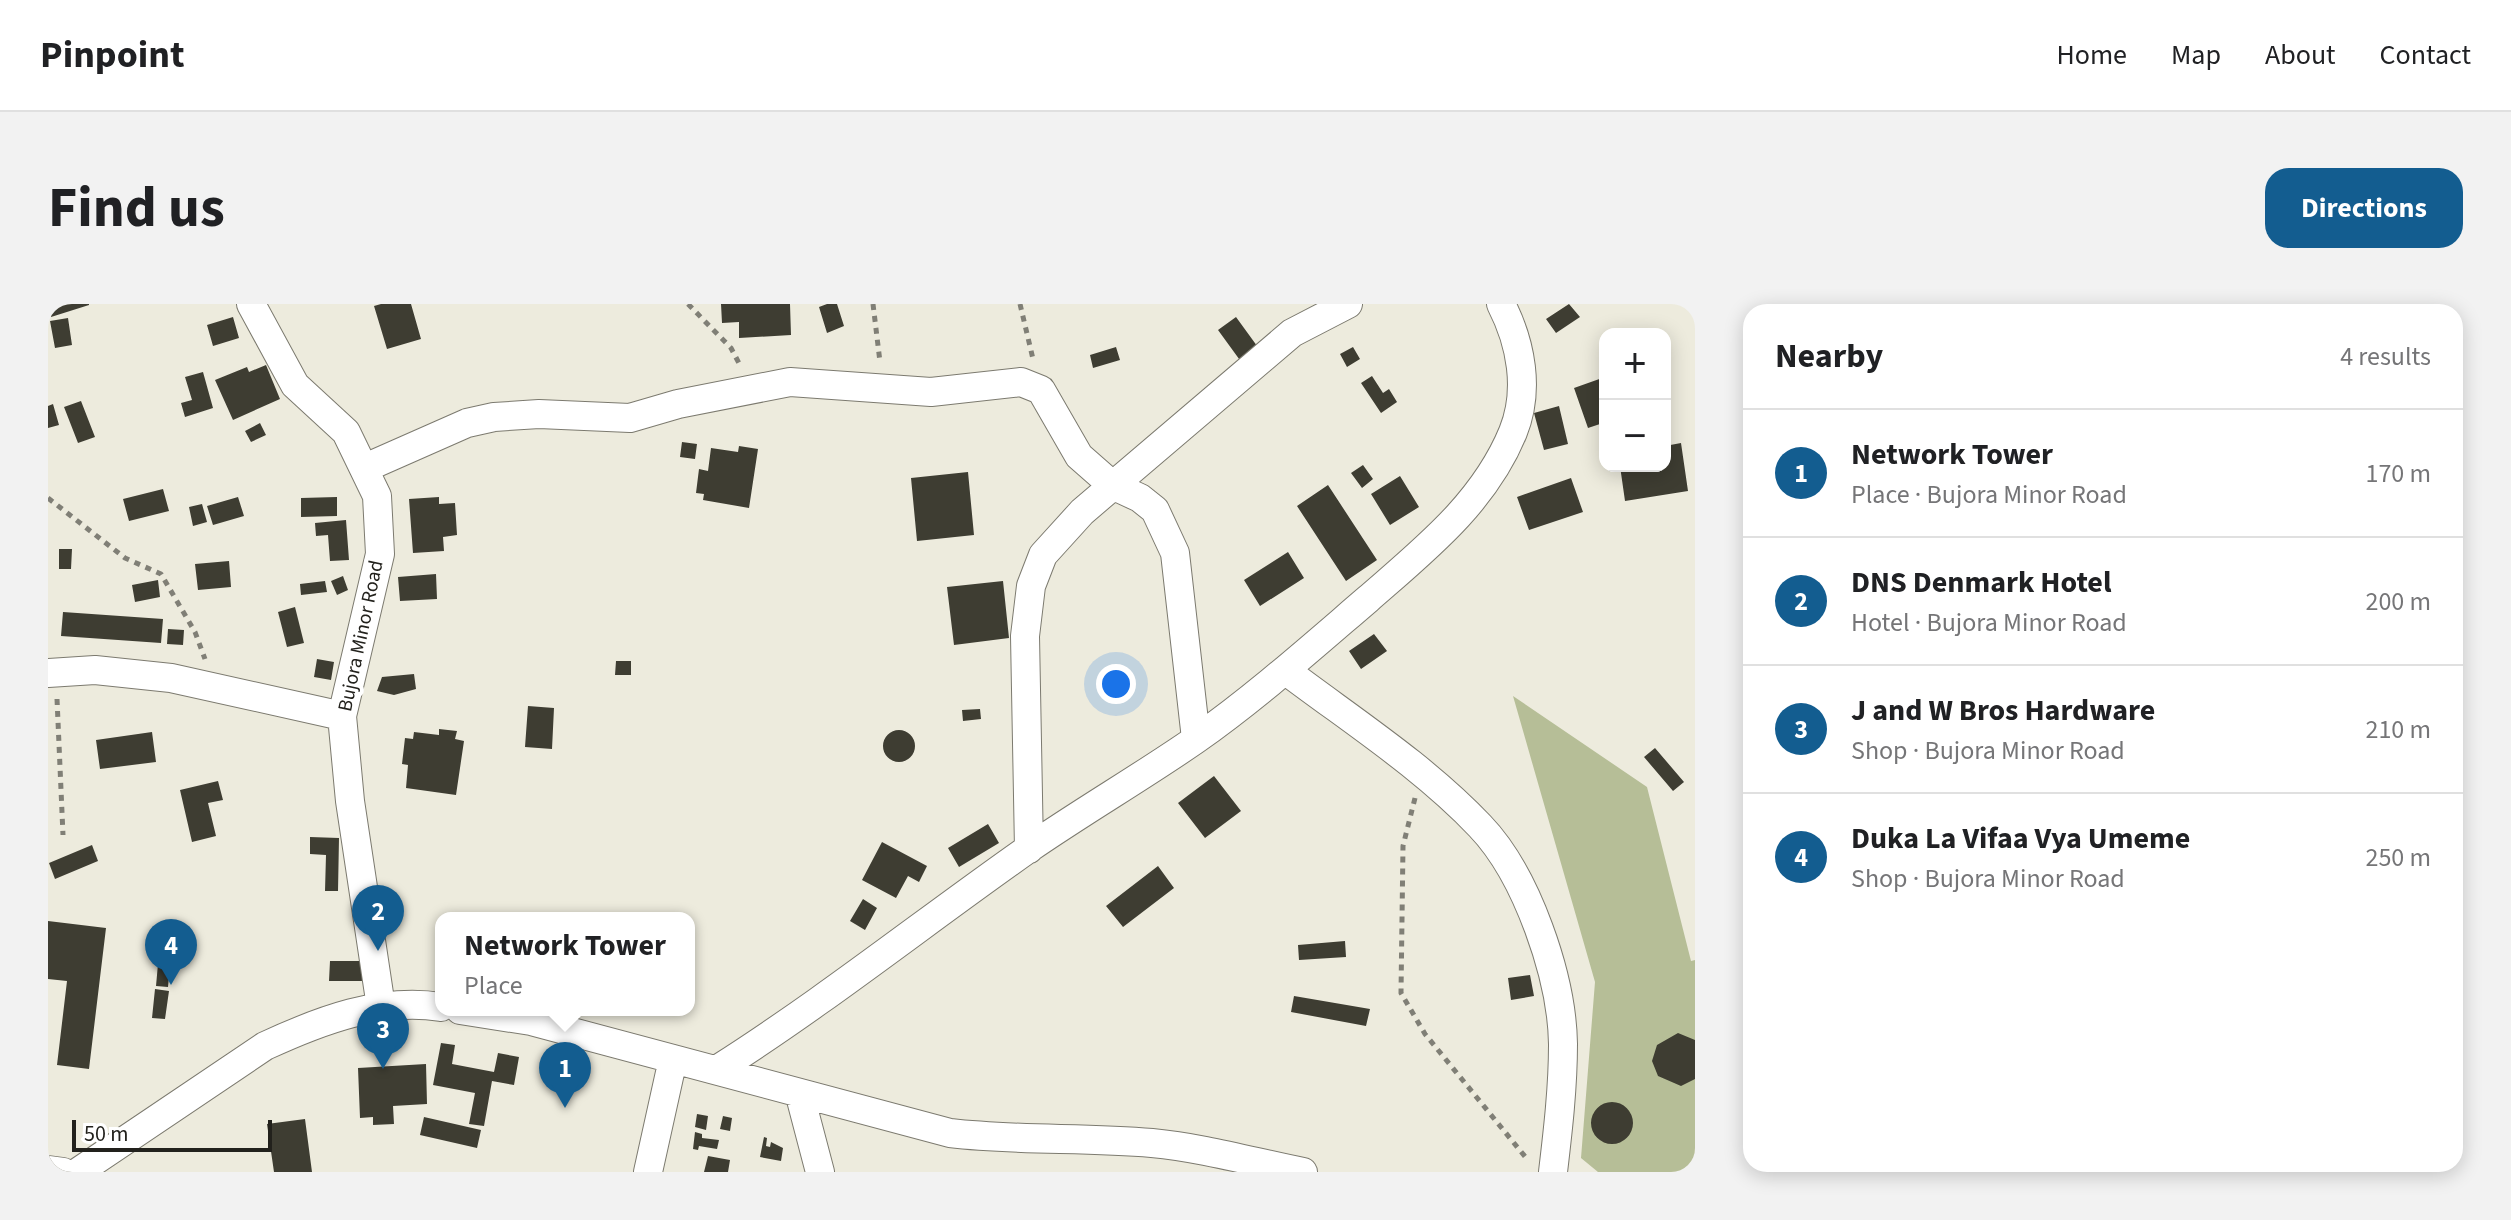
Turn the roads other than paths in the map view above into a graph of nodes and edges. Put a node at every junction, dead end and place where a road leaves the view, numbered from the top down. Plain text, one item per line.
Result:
1 (251, 304) edge
2 (1348, 304) edge
3 (1501, 304) edge
4 (365, 468) junction
5 (1112, 485) junction
6 (1285, 670) junction
7 (52, 673) edge
8 (342, 716) junction
9 (1196, 739) junction
10 (1029, 849) junction
11 (381, 1007) junction
12 (435, 1007) edge
13 (499, 1016) edge
14 (673, 1059) junction
15 (718, 1069) junction
16 (800, 1096) junction
17 (1541, 1166) edge
18 (48, 1170) edge
19 (63, 1172) edge
20 (78, 1172) edge
21 (648, 1172) edge
22 (820, 1172) edge
23 (1303, 1172) edge

1 - 4 street, Bujora Minor Road
2 - 5 street
3 - 6 street
4 - 5 street
4 - 8 street, Bujora Minor Road
5 - 9 street
5 - 10 street
6 - 9 street
6 - 17 street
7 - 8 street
8 - 11 street, Bujora Minor Road
9 - 10 street
10 - 15 street
11 - 12 street
11 - 20 street
13 - 14 street
14 - 15 street
14 - 21 street
15 - 16 street
16 - 22 street
16 - 23 street
18 - 19 street

